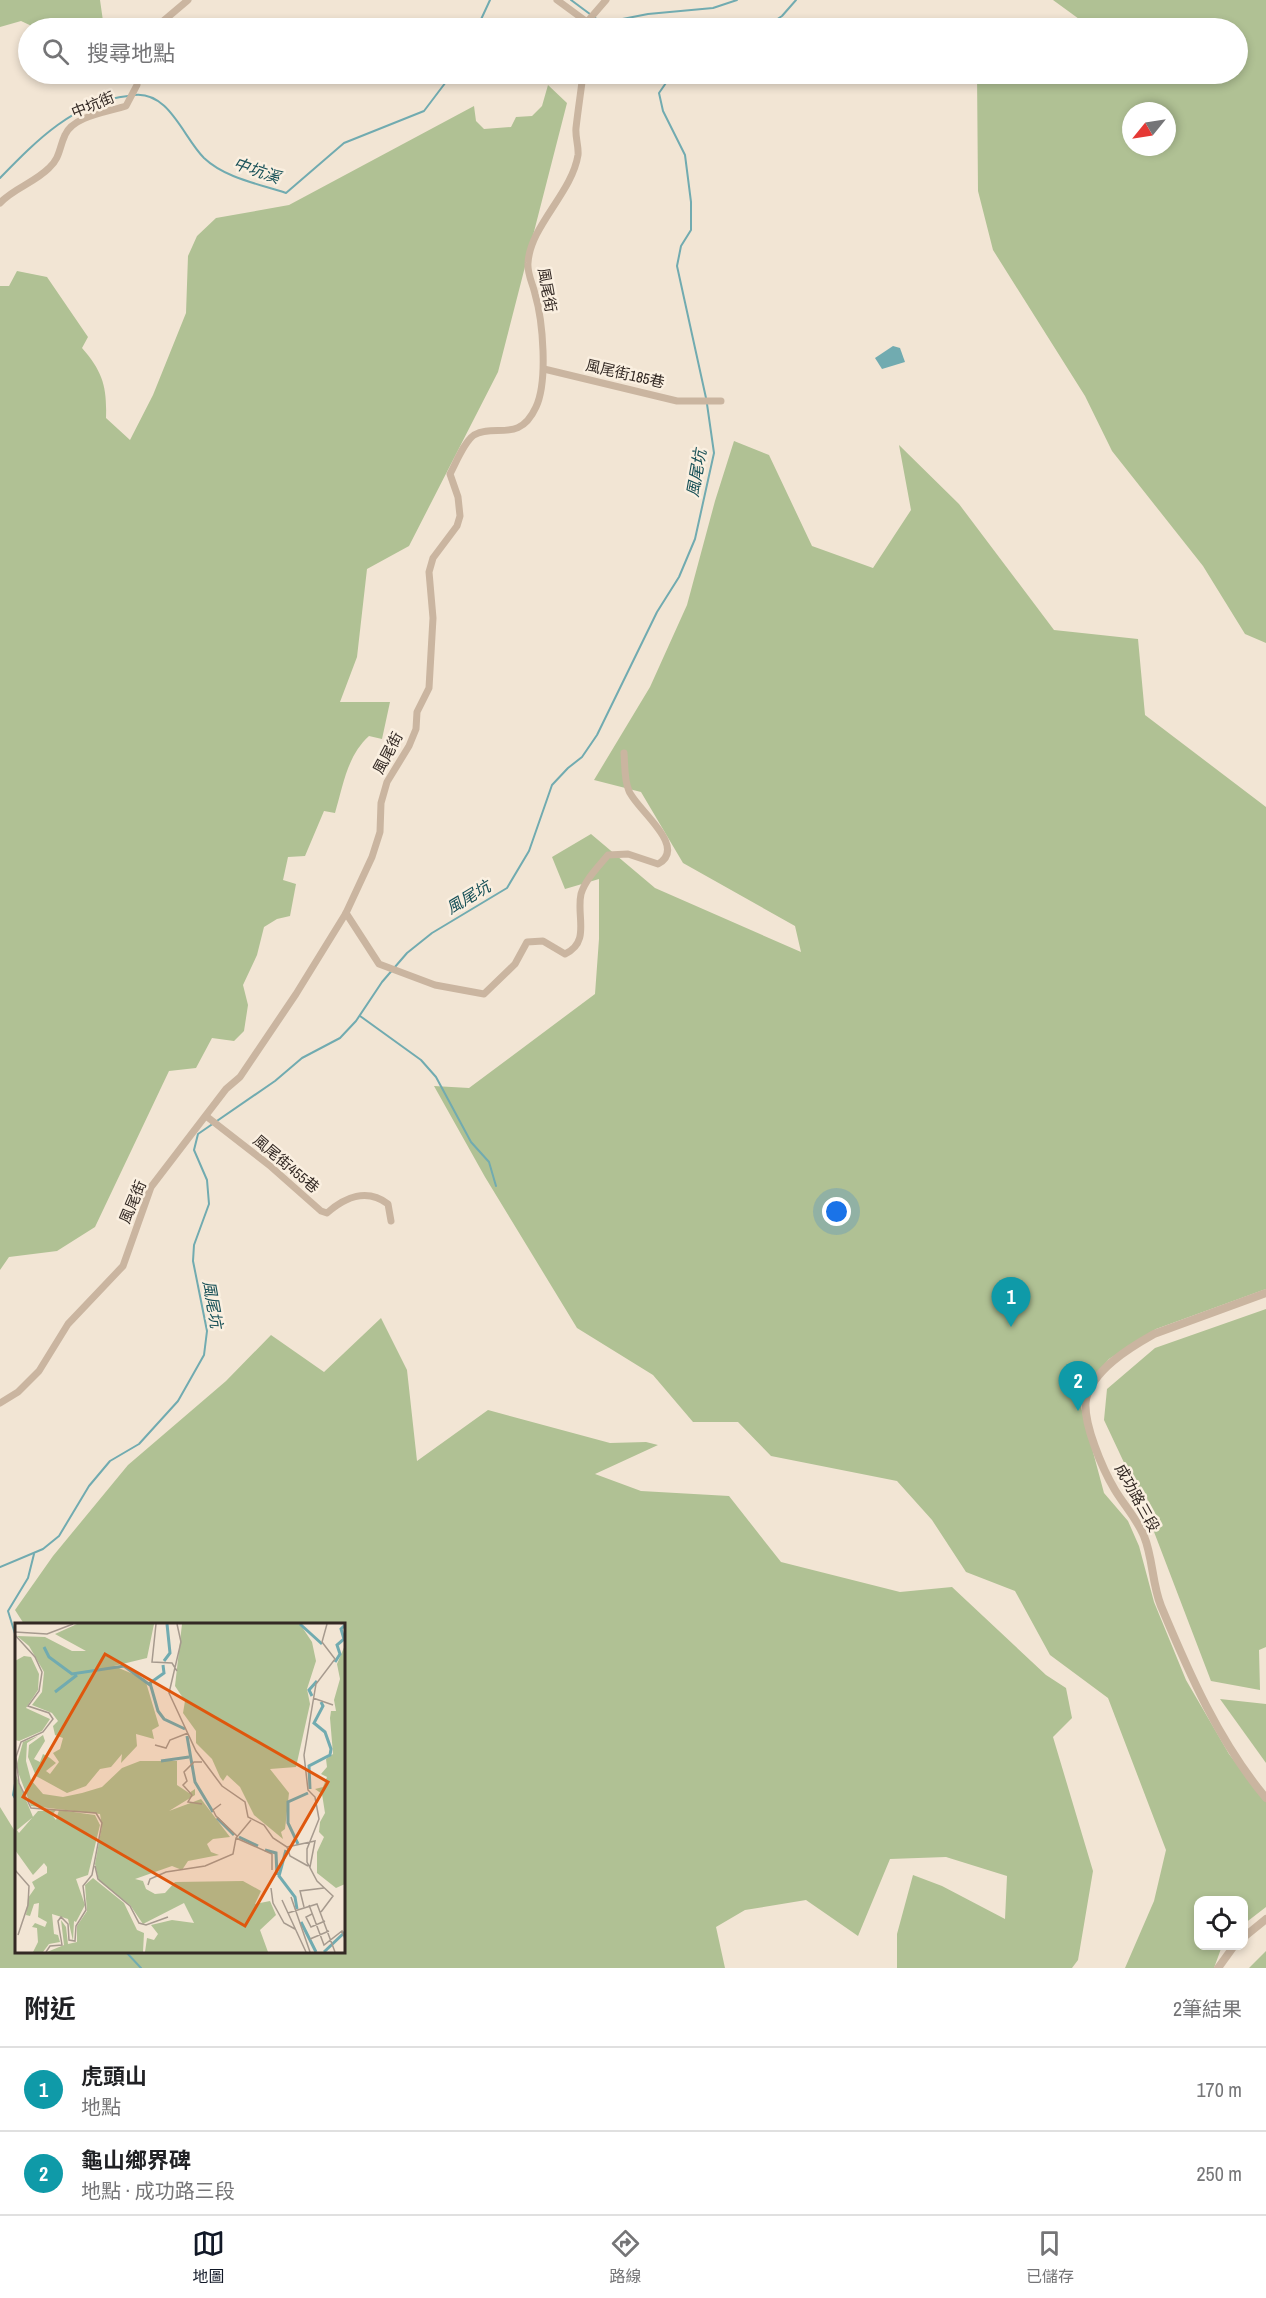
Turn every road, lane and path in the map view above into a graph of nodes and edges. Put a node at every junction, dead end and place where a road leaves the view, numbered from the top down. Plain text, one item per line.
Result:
1 (188, 0) edge
2 (557, 0) edge
3 (606, 0) edge
4 (167, 18) edge
5 (578, 18) edge
6 (591, 18) edge
7 (137, 84) edge
8 (582, 84) edge
9 (0, 203) edge
10 (544, 369) junction
11 (721, 400) dead end
12 (624, 753) dead end
13 (346, 913) junction
14 (207, 1117) junction
15 (391, 1221) dead end
16 (1266, 1293) edge
17 (0, 1403) edge
18 (1266, 1798) edge
19 (1266, 1919) edge
20 (1248, 1933) edge
21 (1231, 1950) edge
22 (1218, 1968) edge

1 - 4 street
2 - 5 street
3 - 6 street
7 - 9 street, 中坑街
8 - 10 street, 風尾街
10 - 11 street, 風尾街185巷
10 - 13 street, 風尾街
12 - 13 street
13 - 14 street, 風尾街
14 - 15 street, 風尾街455巷
14 - 17 street, 風尾街
16 - 18 street, 成功路三段
19 - 20 street
21 - 22 street

